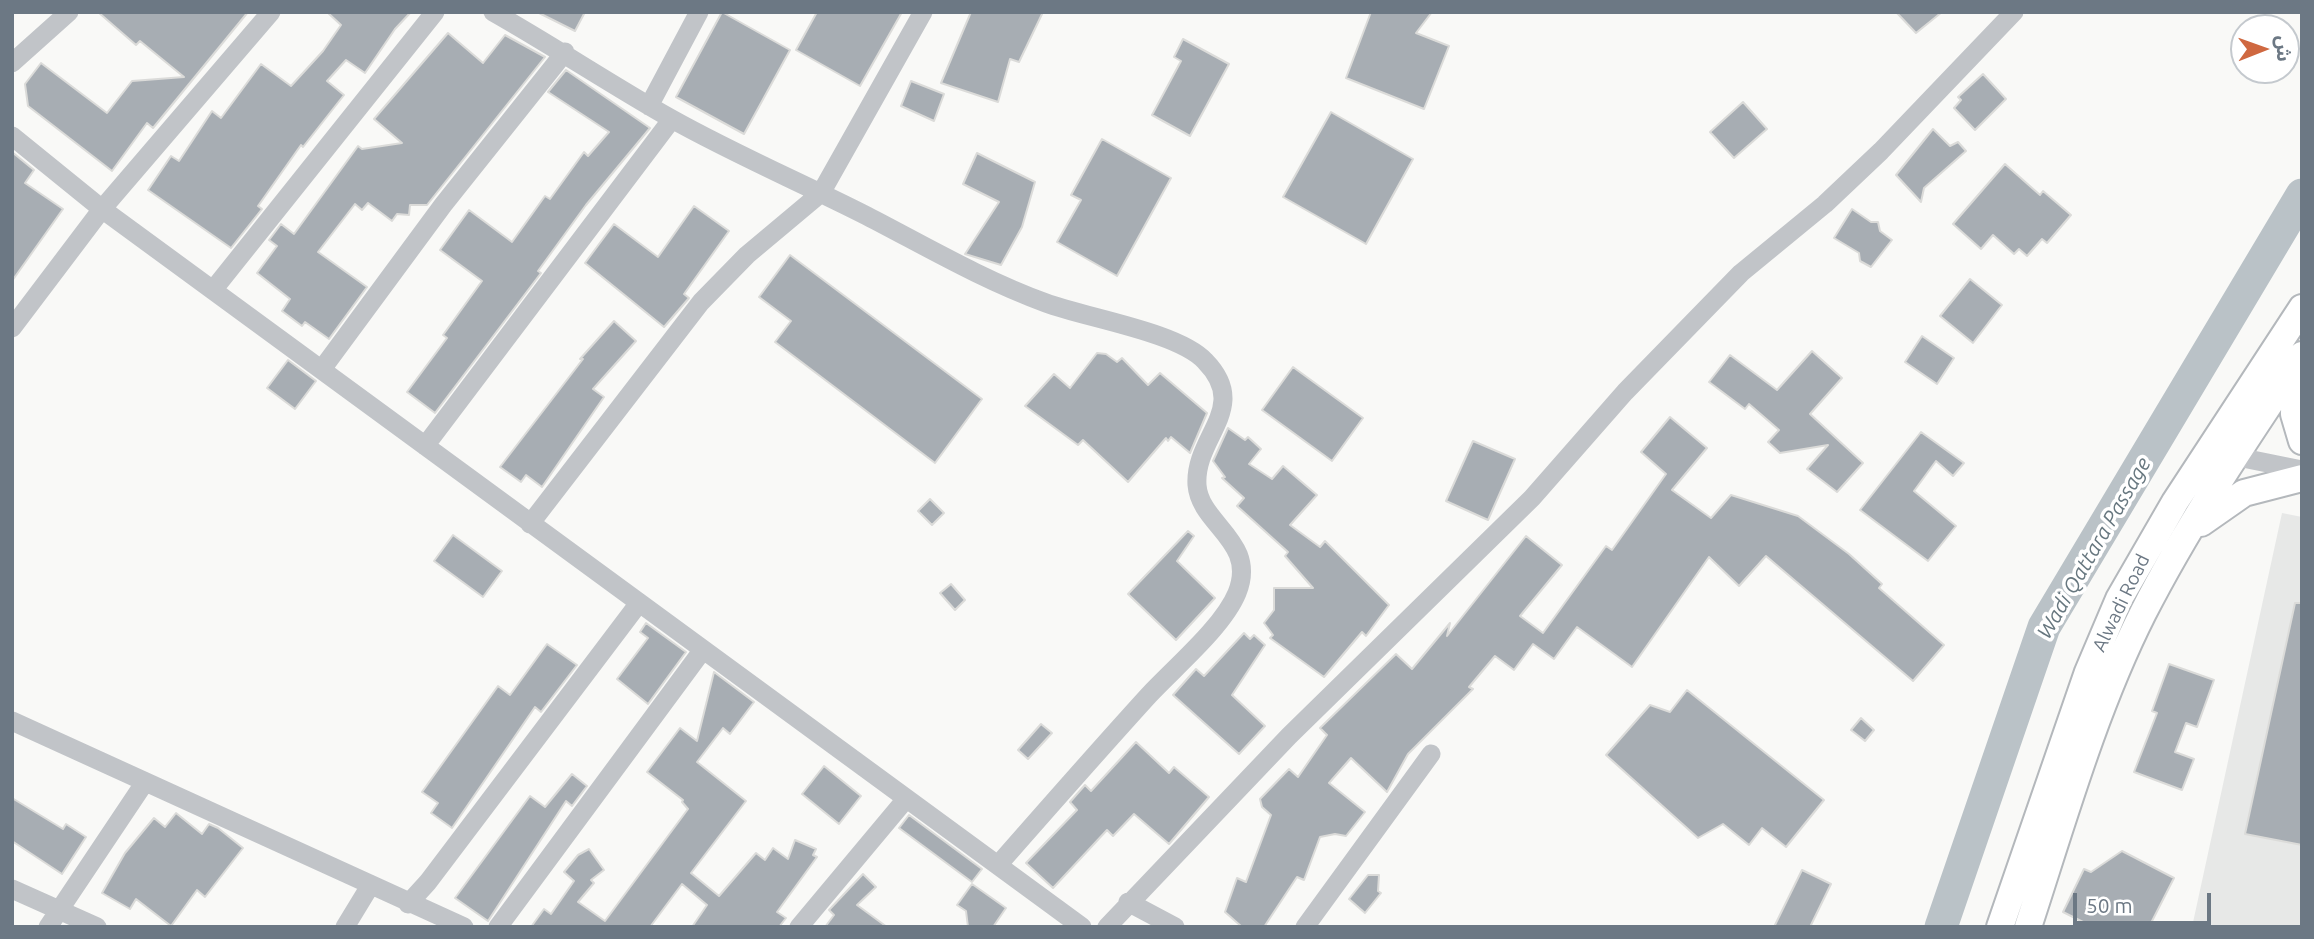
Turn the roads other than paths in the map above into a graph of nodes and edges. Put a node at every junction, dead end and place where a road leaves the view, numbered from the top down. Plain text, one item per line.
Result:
1 (69, 12) edge
2 (271, 12) edge
3 (435, 12) edge
4 (493, 12) edge
5 (699, 12) edge
6 (923, 12) edge
7 (2014, 12) edge
8 (565, 52) junction
9 (12, 63) edge
10 (649, 106) junction
11 (672, 119) junction
12 (12, 136) edge
13 (821, 193) junction
14 (102, 209) junction
15 (213, 290) junction
16 (2302, 308) edge
17 (12, 328) edge
18 (2298, 360) edge
19 (322, 369) junction
20 (2302, 441) edge
21 (425, 446) junction
22 (2208, 451) junction
23 (2234, 457) junction
24 (2302, 470) edge
25 (2302, 478) edge
26 (530, 524) junction
27 (2182, 542) junction
28 (639, 603) junction
29 (702, 651) junction
30 (12, 720) edge
31 (1431, 754) dead end
32 (145, 782) junction
33 (906, 799) junction
34 (998, 865) junction
35 (370, 886) junction
36 (12, 889) edge
37 (1128, 902) junction
38 (408, 904) junction
39 (60, 910) junction
40 (48, 927) edge
41 (97, 927) edge
42 (345, 927) edge
43 (464, 927) edge
44 (498, 927) edge
45 (799, 927) edge
46 (1082, 927) edge
47 (1107, 927) edge
48 (1175, 927) edge
49 (1305, 927) edge
50 (2000, 927) edge
51 (2028, 927) edge

1 - 9 street
2 - 14 street
3 - 15 street
4 - 8 street
5 - 10 street
6 - 13 street
7 - 37 street
8 - 10 street
8 - 19 street
10 - 11 street
11 - 13 street
11 - 21 street
12 - 14 street
13 - 26 street
13 - 34 street
14 - 15 street
14 - 17 street
15 - 19 street
16 - 22 main road, Alwadi Road
18 - 20 main road
18 - 23 main road, Alwadi Road
19 - 21 street
21 - 26 street
22 - 23 street
22 - 50 main road, Alwadi Road
23 - 24 street
23 - 27 main road, Alwadi Road
25 - 27 main road
26 - 28 street
27 - 51 main road, Alwadi Road
28 - 29 street
28 - 38 street
29 - 33 street
29 - 44 street
30 - 32 street
31 - 49 street
32 - 35 street
32 - 39 street
33 - 34 street
33 - 45 street
34 - 46 street
35 - 38 street
35 - 42 street
36 - 39 street
37 - 47 street
37 - 48 street
38 - 43 street
39 - 40 street
39 - 41 street

